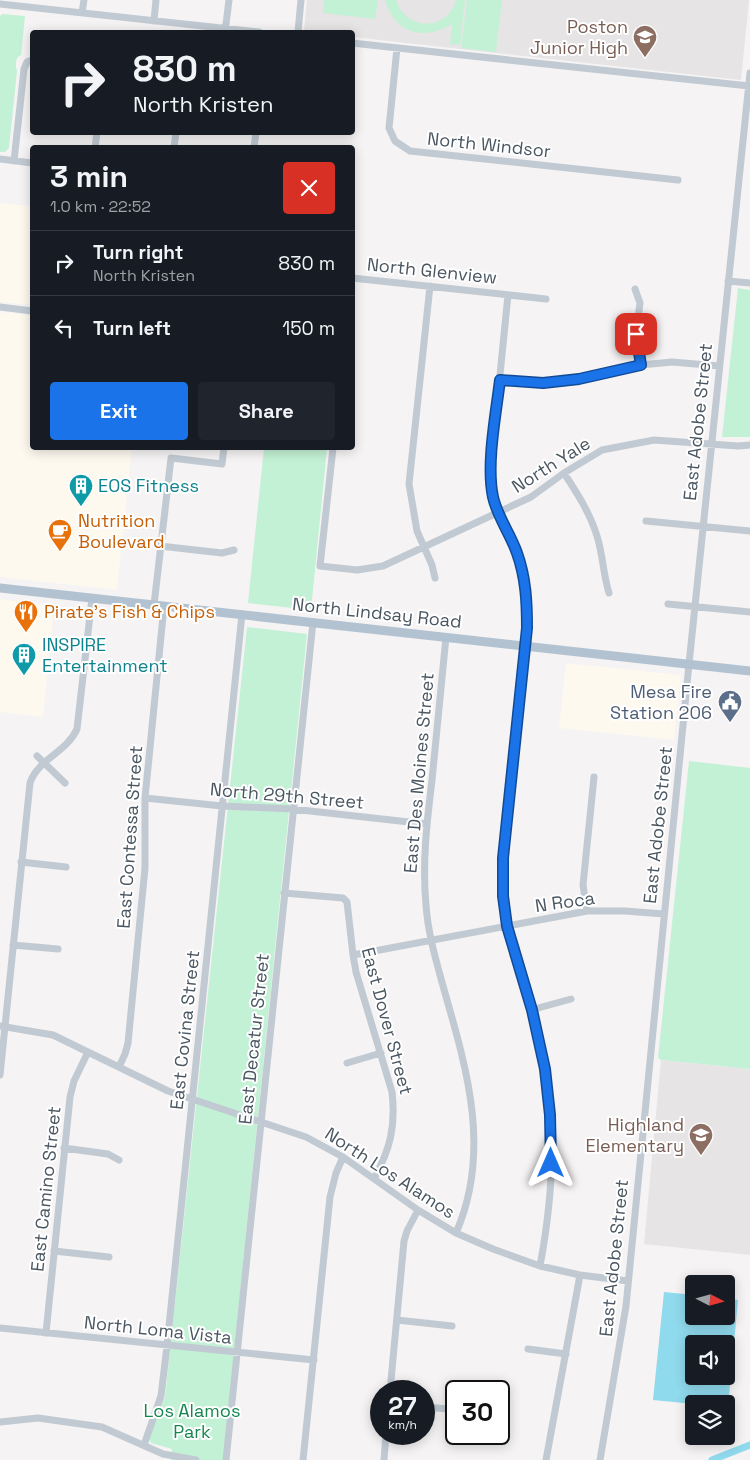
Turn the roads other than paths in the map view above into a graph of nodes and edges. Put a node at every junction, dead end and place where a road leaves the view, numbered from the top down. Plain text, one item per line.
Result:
1 (84, 0) edge
2 (156, 0) edge
3 (229, 0) edge
4 (301, 0) edge
5 (0, 4) edge
6 (82, 13) junction
7 (154, 21) junction
8 (219, 30) edge
9 (226, 30) edge
10 (298, 30) edge
11 (355, 43) edge
12 (398, 48) junction
13 (30, 61) edge
14 (750, 73) edge
15 (749, 86) junction
16 (0, 159) edge
17 (14, 161) junction
18 (30, 163) edge
19 (678, 180) dead end
20 (355, 278) edge
21 (728, 281) junction
22 (750, 283) edge
23 (430, 286) junction
24 (635, 289) dead end
25 (508, 295) junction
26 (546, 299) dead end
27 (0, 307) edge
28 (30, 311) edge
29 (641, 365) junction
30 (719, 366) junction
31 (500, 380) junction
32 (711, 444) junction
33 (750, 445) edge
34 (224, 450) edge
35 (333, 450) edge
36 (564, 473) junction
37 (499, 513) junction
38 (646, 521) dead end
39 (703, 527) junction
40 (750, 531) edge
41 (160, 546) junction
42 (424, 548) junction
43 (234, 550) dead end
44 (435, 578) dead end
45 (0, 588) edge
46 (609, 593) dead end
47 (92, 598) junction
48 (668, 604) dead end
49 (154, 605) junction
50 (164, 606) junction
51 (695, 606) junction
52 (750, 612) edge
53 (242, 614) junction
54 (313, 622) junction
55 (446, 637) junction
56 (525, 646) junction
57 (689, 664) junction
58 (750, 671) edge
59 (37, 756) dead end
60 (44, 762) junction
61 (594, 777) dead end
62 (65, 783) dead end
63 (145, 798) junction
64 (222, 806) junction
65 (292, 809) junction
66 (427, 824) junction
67 (21, 862) junction
68 (66, 866) dead end
69 (284, 894) junction
70 (587, 911) junction
71 (664, 914) junction
72 (507, 926) junction
73 (430, 940) junction
74 (13, 945) junction
75 (58, 949) dead end
76 (353, 955) junction
77 (570, 999) dead end
78 (532, 1010) junction
79 (2, 1026) edge
80 (88, 1052) junction
81 (380, 1053) junction
82 (347, 1063) dead end
83 (119, 1068) junction
84 (0, 1075) edge
85 (193, 1099) junction
86 (261, 1121) junction
87 (64, 1148) junction
88 (343, 1157) junction
89 (119, 1160) dead end
90 (374, 1179) junction
91 (418, 1210) junction
92 (456, 1233) junction
93 (54, 1251) junction
94 (109, 1257) dead end
95 (540, 1266) junction
96 (580, 1275) junction
97 (628, 1281) junction
98 (397, 1320) junction
99 (452, 1326) dead end
100 (0, 1328) edge
101 (46, 1332) junction
102 (167, 1346) junction
103 (528, 1349) dead end
104 (237, 1353) junction
105 (566, 1354) junction
106 (314, 1360) junction
107 (391, 1380) edge
108 (0, 1422) edge
109 (144, 1445) junction
110 (385, 1445) edge
111 (196, 1460) edge
112 (226, 1460) edge
113 (303, 1460) edge
114 (384, 1460) edge
115 (546, 1460) edge
116 (600, 1460) edge

1 - 6 street
2 - 7 street
3 - 9 street
4 - 10 street
5 - 6 street
6 - 7 street
7 - 8 street
11 - 12 street
12 - 15 street
12 - 19 street, North Windsor
13 - 17 street
14 - 15 street, East Adobe Street
15 - 21 street, East Adobe Street
16 - 17 street
17 - 18 street
20 - 23 street, North Glenview
21 - 22 street
21 - 30 street, East Adobe Street
23 - 25 street, North Glenview
23 - 42 street
24 - 29 street
25 - 26 street, North Glenview
25 - 31 street
27 - 28 street
29 - 30 street
29 - 31 street
30 - 32 street, East Adobe Street
31 - 37 street
32 - 33 street, North Yale
32 - 36 street, North Yale
32 - 39 street, East Adobe Street
34 - 41 street
35 - 42 street, North Yale
36 - 37 street, North Yale
36 - 46 street
37 - 42 street, North Yale
37 - 56 street
38 - 39 street
39 - 40 street
39 - 51 street, East Adobe Street
41 - 43 street
41 - 49 street
42 - 44 street
45 - 47 main road, North Lindsay Road
47 - 49 main road, North Lindsay Road
47 - 60 street
48 - 51 street
49 - 50 main road, North Lindsay Road
50 - 53 main road, North Lindsay Road
50 - 63 street, East Contessa Street
51 - 52 street
51 - 57 street, East Adobe Street
53 - 54 main road, North Lindsay Road
53 - 64 street, East Covina Street
54 - 55 main road, North Lindsay Road
54 - 65 street, East Decatur Street
55 - 56 main road, North Lindsay Road
55 - 66 street, East Des Moines Street
56 - 57 main road, North Lindsay Road
56 - 72 street
57 - 58 main road, North Lindsay Road
57 - 71 street, East Adobe Street
59 - 60 street
60 - 62 street
60 - 67 street
61 - 70 street
63 - 64 street, North 29th Street
63 - 83 street, East Contessa Street
64 - 65 street, North 29th Street
64 - 85 street, East Covina Street
65 - 66 street, North 29th Street
65 - 69 street, East Decatur Street
66 - 73 street, East Des Moines Street
67 - 68 street
67 - 74 street
69 - 76 street, East Dover Street
69 - 86 street, East Decatur Street
70 - 71 street, N Roca
70 - 72 street, N Roca
71 - 97 street, East Adobe Street
72 - 73 street, N Roca
72 - 78 street
73 - 76 street, N Roca
73 - 92 street, East Des Moines Street
74 - 75 street
74 - 79 street
76 - 81 street, East Dover Street
77 - 78 street
78 - 95 street
79 - 80 street, North Los Alamos
79 - 84 street
80 - 83 street, North Los Alamos
80 - 87 street, East Camino Street
81 - 82 street
81 - 90 street, East Dover Street
83 - 85 street, North Los Alamos
85 - 86 street, North Los Alamos
85 - 102 street, East Covina Street
86 - 88 street, North Los Alamos
86 - 104 street, East Decatur Street
87 - 89 street
87 - 93 street, East Camino Street
88 - 90 street, North Los Alamos
88 - 106 street
90 - 91 street, North Los Alamos
91 - 92 street, North Los Alamos
91 - 98 street
92 - 95 street, North Los Alamos
93 - 94 street
93 - 101 street, East Camino Street
95 - 96 street, North Los Alamos
96 - 97 street, North Los Alamos
96 - 105 street
97 - 116 street, East Adobe Street
98 - 99 street
98 - 107 street
100 - 101 street, North Loma Vista
101 - 102 street, North Loma Vista
102 - 104 street, North Loma Vista
102 - 109 street, East Covina Street
103 - 105 street
104 - 106 street, North Loma Vista
104 - 112 street, East Decatur Street
105 - 115 street
106 - 113 street
108 - 109 street
109 - 111 street
110 - 114 street

